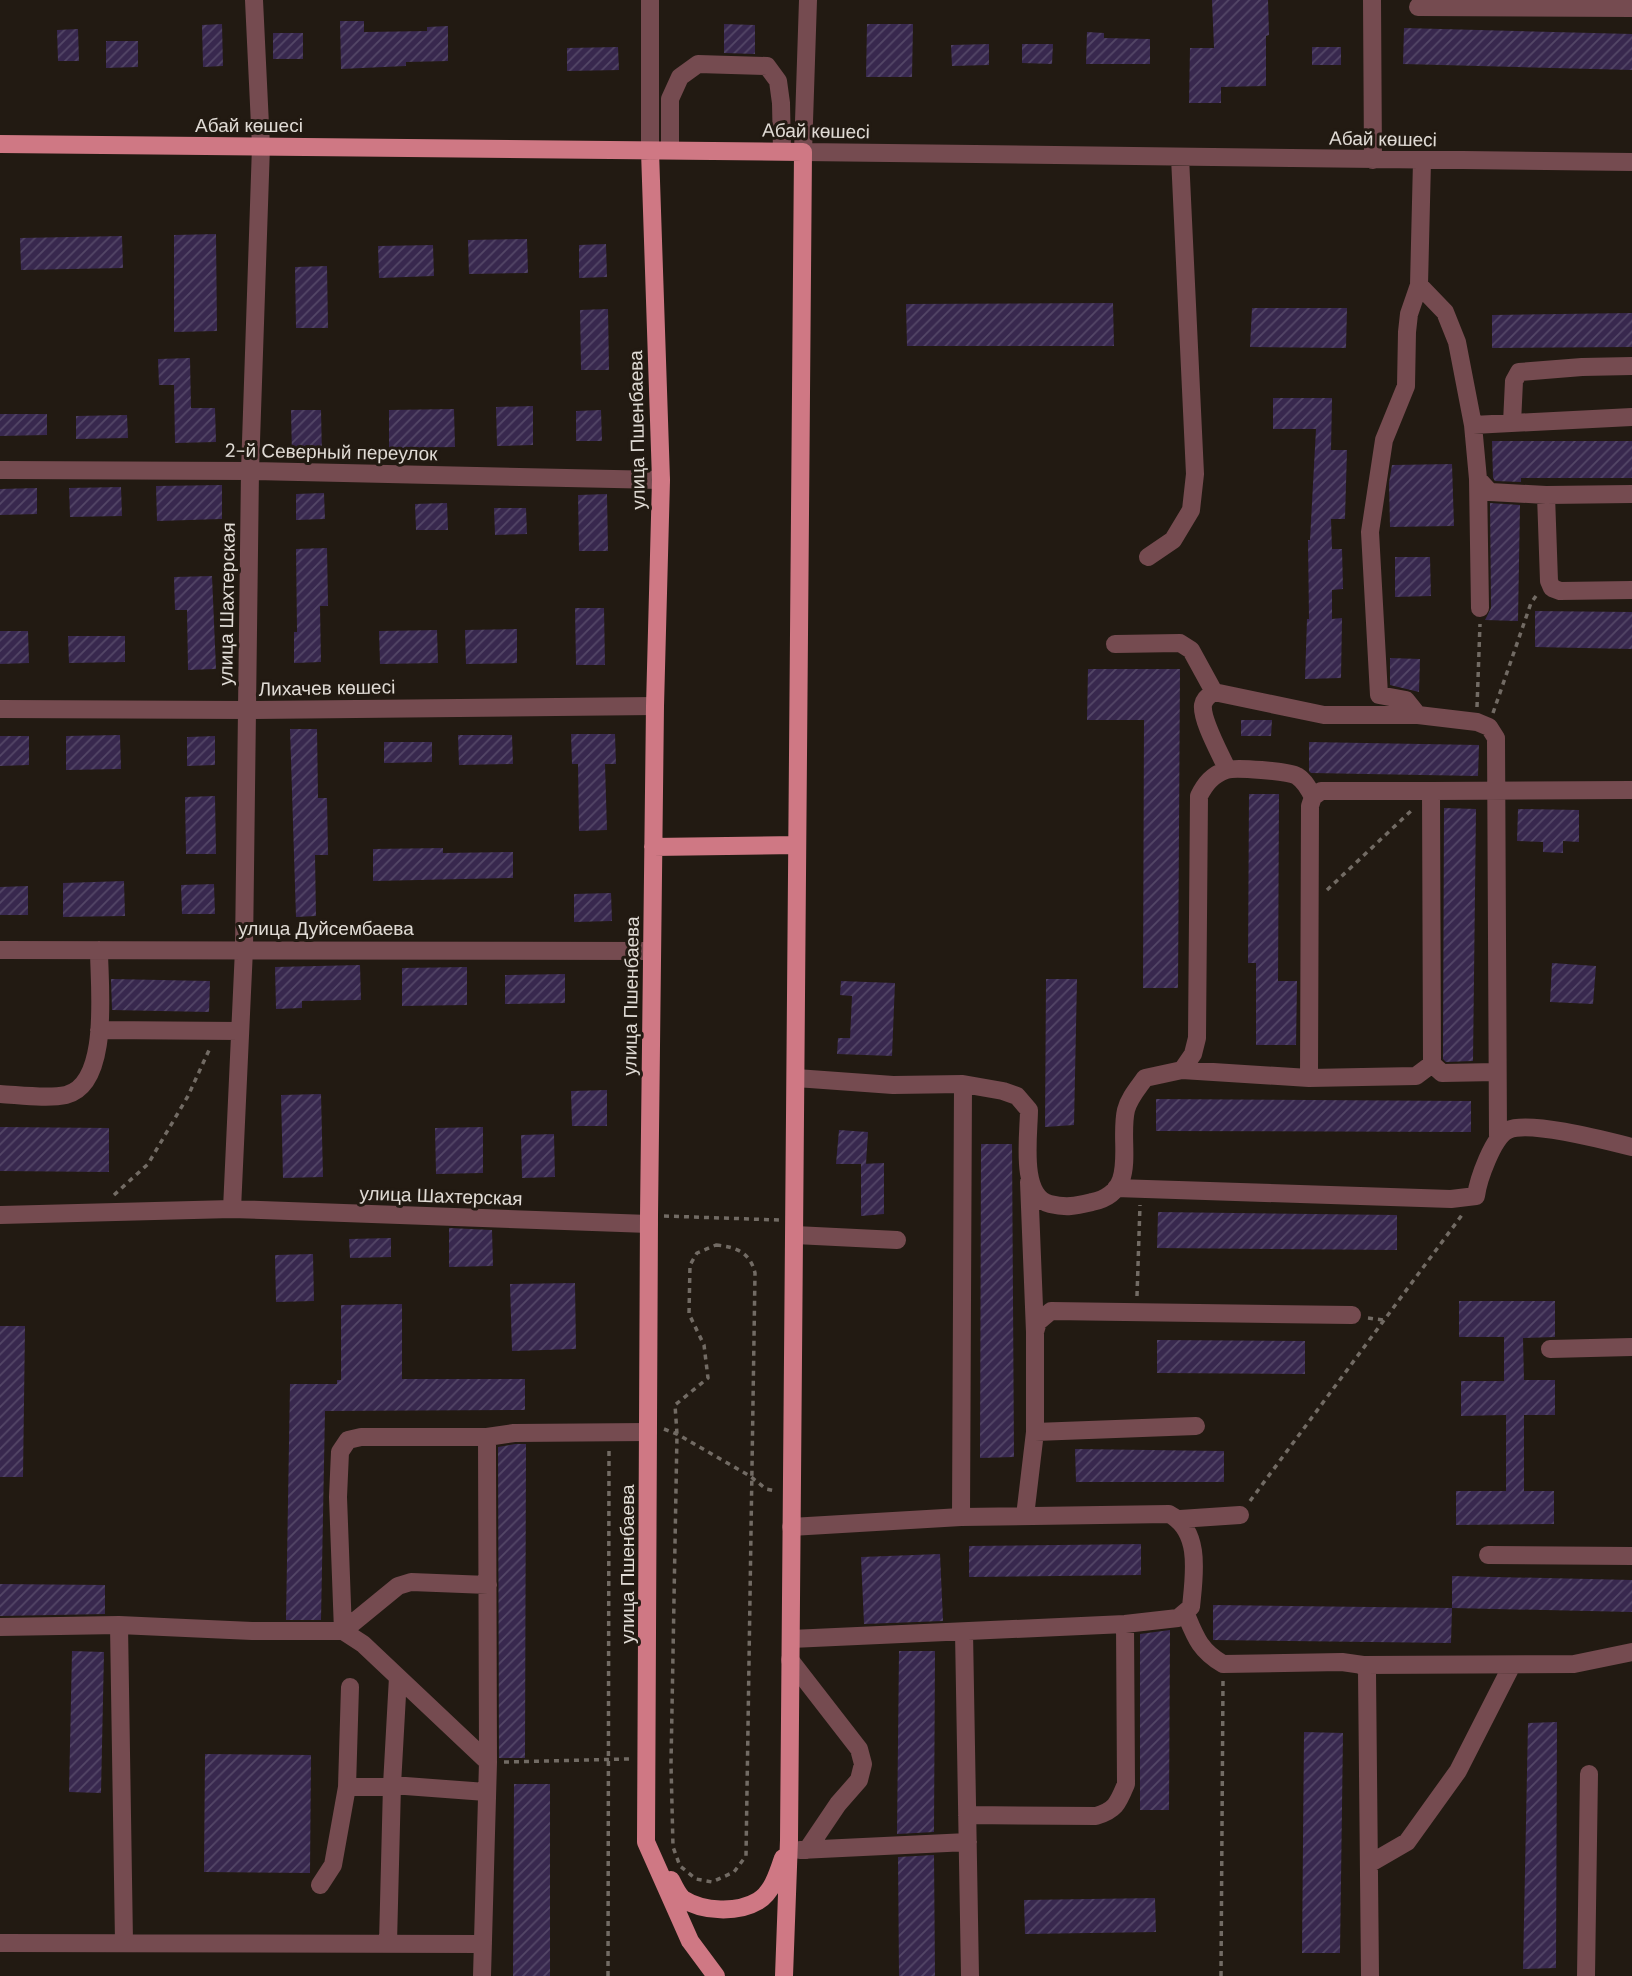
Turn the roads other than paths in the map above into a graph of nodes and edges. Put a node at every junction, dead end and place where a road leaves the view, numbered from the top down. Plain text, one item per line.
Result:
1 (254, 0) edge
2 (650, 0) edge
3 (808, 0) edge
4 (1373, 0) edge
5 (1418, 7) dead end
6 (1632, 8) edge
7 (0, 144) edge
8 (261, 146) junction
9 (670, 150) junction
10 (650, 151) junction
11 (782, 151) junction
12 (803, 152) junction
13 (1180, 158) junction
14 (1373, 160) junction
15 (1422, 161) junction
16 (1632, 162) edge
17 (1419, 285) junction
18 (1632, 366) edge
19 (1632, 417) edge
20 (1512, 423) junction
21 (1473, 425) junction
22 (0, 470) edge
23 (250, 471) junction
24 (1478, 479) junction
25 (661, 480) junction
26 (1632, 494) edge
27 (1546, 495) junction
28 (1148, 557) dead end
29 (1632, 590) edge
30 (1480, 608) road end
31 (1115, 644) dead end
32 (1214, 692) junction
33 (655, 706) junction
34 (0, 709) edge
35 (247, 710) junction
36 (1418, 715) junction
37 (1227, 769) junction
38 (1494, 790) junction
39 (1632, 790) edge
40 (1431, 791) junction
41 (1313, 797) junction
42 (797, 845) junction
43 (653, 847) junction
44 (244, 949) junction
45 (0, 950) edge
46 (99, 950) junction
47 (652, 951) junction
48 (99, 1030) junction
49 (240, 1031) junction
50 (1432, 1064) junction
51 (1182, 1070) junction
52 (1497, 1072) junction
53 (1309, 1078) junction
54 (796, 1079) junction
55 (963, 1084) junction
56 (0, 1094) edge
57 (1498, 1136) junction
58 (1632, 1147) edge
59 (1028, 1175) junction
60 (1116, 1188) junction
61 (232, 1209) junction
62 (0, 1215) edge
63 (649, 1220) junction
64 (795, 1227) junction
65 (897, 1240) dead end
66 (1352, 1315) dead end
67 (1035, 1332) junction
68 (1632, 1347) edge
69 (1550, 1349) dead end
70 (1196, 1426) dead end
71 (648, 1428) junction
72 (1035, 1432) junction
73 (487, 1437) junction
74 (1240, 1515) road end
75 (1025, 1516) junction
76 (961, 1517) junction
77 (1180, 1520) junction
78 (792, 1527) junction
79 (1488, 1555) dead end
80 (1632, 1556) edge
81 (488, 1585) junction
82 (1185, 1612) junction
83 (1125, 1624) junction
84 (119, 1625) junction
85 (0, 1627) edge
86 (343, 1631) junction
87 (964, 1632) junction
88 (790, 1639) junction
89 (1632, 1653) edge
90 (790, 1660) junction
91 (1363, 1665) junction
92 (1512, 1665) junction
93 (398, 1677) junction
94 (349, 1687) dead end
95 (488, 1762) junction
96 (1589, 1774) dead end
97 (392, 1786) junction
98 (346, 1787) junction
99 (486, 1792) junction
100 (967, 1815) junction
101 (646, 1842) junction
102 (968, 1842) junction
103 (789, 1845) junction
104 (807, 1850) junction
105 (1369, 1864) junction
106 (320, 1885) dead end
107 (124, 1942) junction
108 (0, 1943) edge
109 (387, 1943) junction
110 (483, 1944) junction
111 (482, 1976) edge
112 (716, 1976) edge
113 (784, 1976) edge
114 (970, 1976) edge
115 (1370, 1976) edge
116 (1586, 1976) edge

1 - 8 street, улица Шахтерская
2 - 10 street, улица Пшенбаева
3 - 12 street
4 - 14 street
5 - 6 street
7 - 8 main road, Абай көшесі
8 - 10 main road, Абай көшесі
8 - 23 street, улица Шахтерская
9 - 10 main road, Абай көшесі
9 - 11 main road, Абай көшесі
9 - 11 street
10 - 25 main road, улица Пшенбаева
11 - 12 main road, Абай көшесі
12 - 13 street, Абай көшесі
12 - 42 main road
13 - 14 street, Абай көшесі
13 - 28 street
14 - 15 street, Абай көшесі
15 - 16 street, Абай көшесі
15 - 17 street
17 - 21 street
17 - 36 street
18 - 20 street
19 - 20 street
20 - 21 street
21 - 24 street
22 - 23 street, 2-й Северный переулок
23 - 25 street, 2-й Северный переулок
23 - 35 street, улица Шахтерская
24 - 27 street
24 - 30 street
25 - 33 main road, улица Пшенбаева
26 - 27 street
27 - 29 street
31 - 32 street
32 - 36 street
32 - 37 street
33 - 35 street, Лихачев көшесі
33 - 43 main road, улица Пшенбаева
34 - 35 street, Лихачев көшесі
35 - 44 street, улица Шахтерская
36 - 38 street
37 - 41 street
37 - 51 street
38 - 39 street
38 - 40 street
38 - 52 street
40 - 41 street
40 - 50 street
41 - 53 street
42 - 43 main road
42 - 54 main road
43 - 47 main road, улица Пшенбаева
44 - 46 street, улица Дуйсембаева
44 - 47 street, улица Дуйсембаева
44 - 49 street, улица Шахтерская
45 - 46 street, улица Дуйсембаева
46 - 48 street
47 - 63 main road, улица Пшенбаева
48 - 49 street
48 - 56 street
49 - 61 street, улица Шахтерская
50 - 52 street
50 - 53 street
51 - 53 street
51 - 60 street
52 - 57 street
54 - 55 street
54 - 64 main road
55 - 59 street
55 - 76 street
57 - 58 street
57 - 60 street
59 - 60 street
59 - 67 street
61 - 62 street, улица Шахтерская
61 - 63 street, улица Шахтерская
63 - 71 main road, улица Пшенбаева
64 - 65 street
64 - 78 main road
66 - 67 street
67 - 72 street
68 - 69 street
70 - 72 street
71 - 73 street
71 - 101 main road, улица Пшенбаева
72 - 75 street
73 - 81 street
73 - 86 street
74 - 77 street
75 - 76 street
75 - 77 street
76 - 78 street
77 - 82 street
78 - 88 main road
79 - 80 street
81 - 86 street
81 - 95 street
82 - 83 street
82 - 91 street
83 - 87 street
83 - 100 street
84 - 85 street
84 - 86 street
84 - 107 street
86 - 93 street
87 - 88 street
87 - 100 street
88 - 90 main road
89 - 92 street
90 - 103 main road
90 - 104 street
91 - 92 street
91 - 105 street
92 - 105 street
93 - 95 street
93 - 97 street
94 - 98 street
95 - 99 street
96 - 116 street
97 - 98 street
97 - 99 street
97 - 109 street
98 - 106 street
99 - 110 street
100 - 102 street
101 - 103 main road
101 - 112 main road, улица Пшенбаева
102 - 104 street
102 - 114 street
103 - 104 street
103 - 113 main road
105 - 115 street
107 - 108 street
107 - 109 street
109 - 110 street
110 - 111 street

